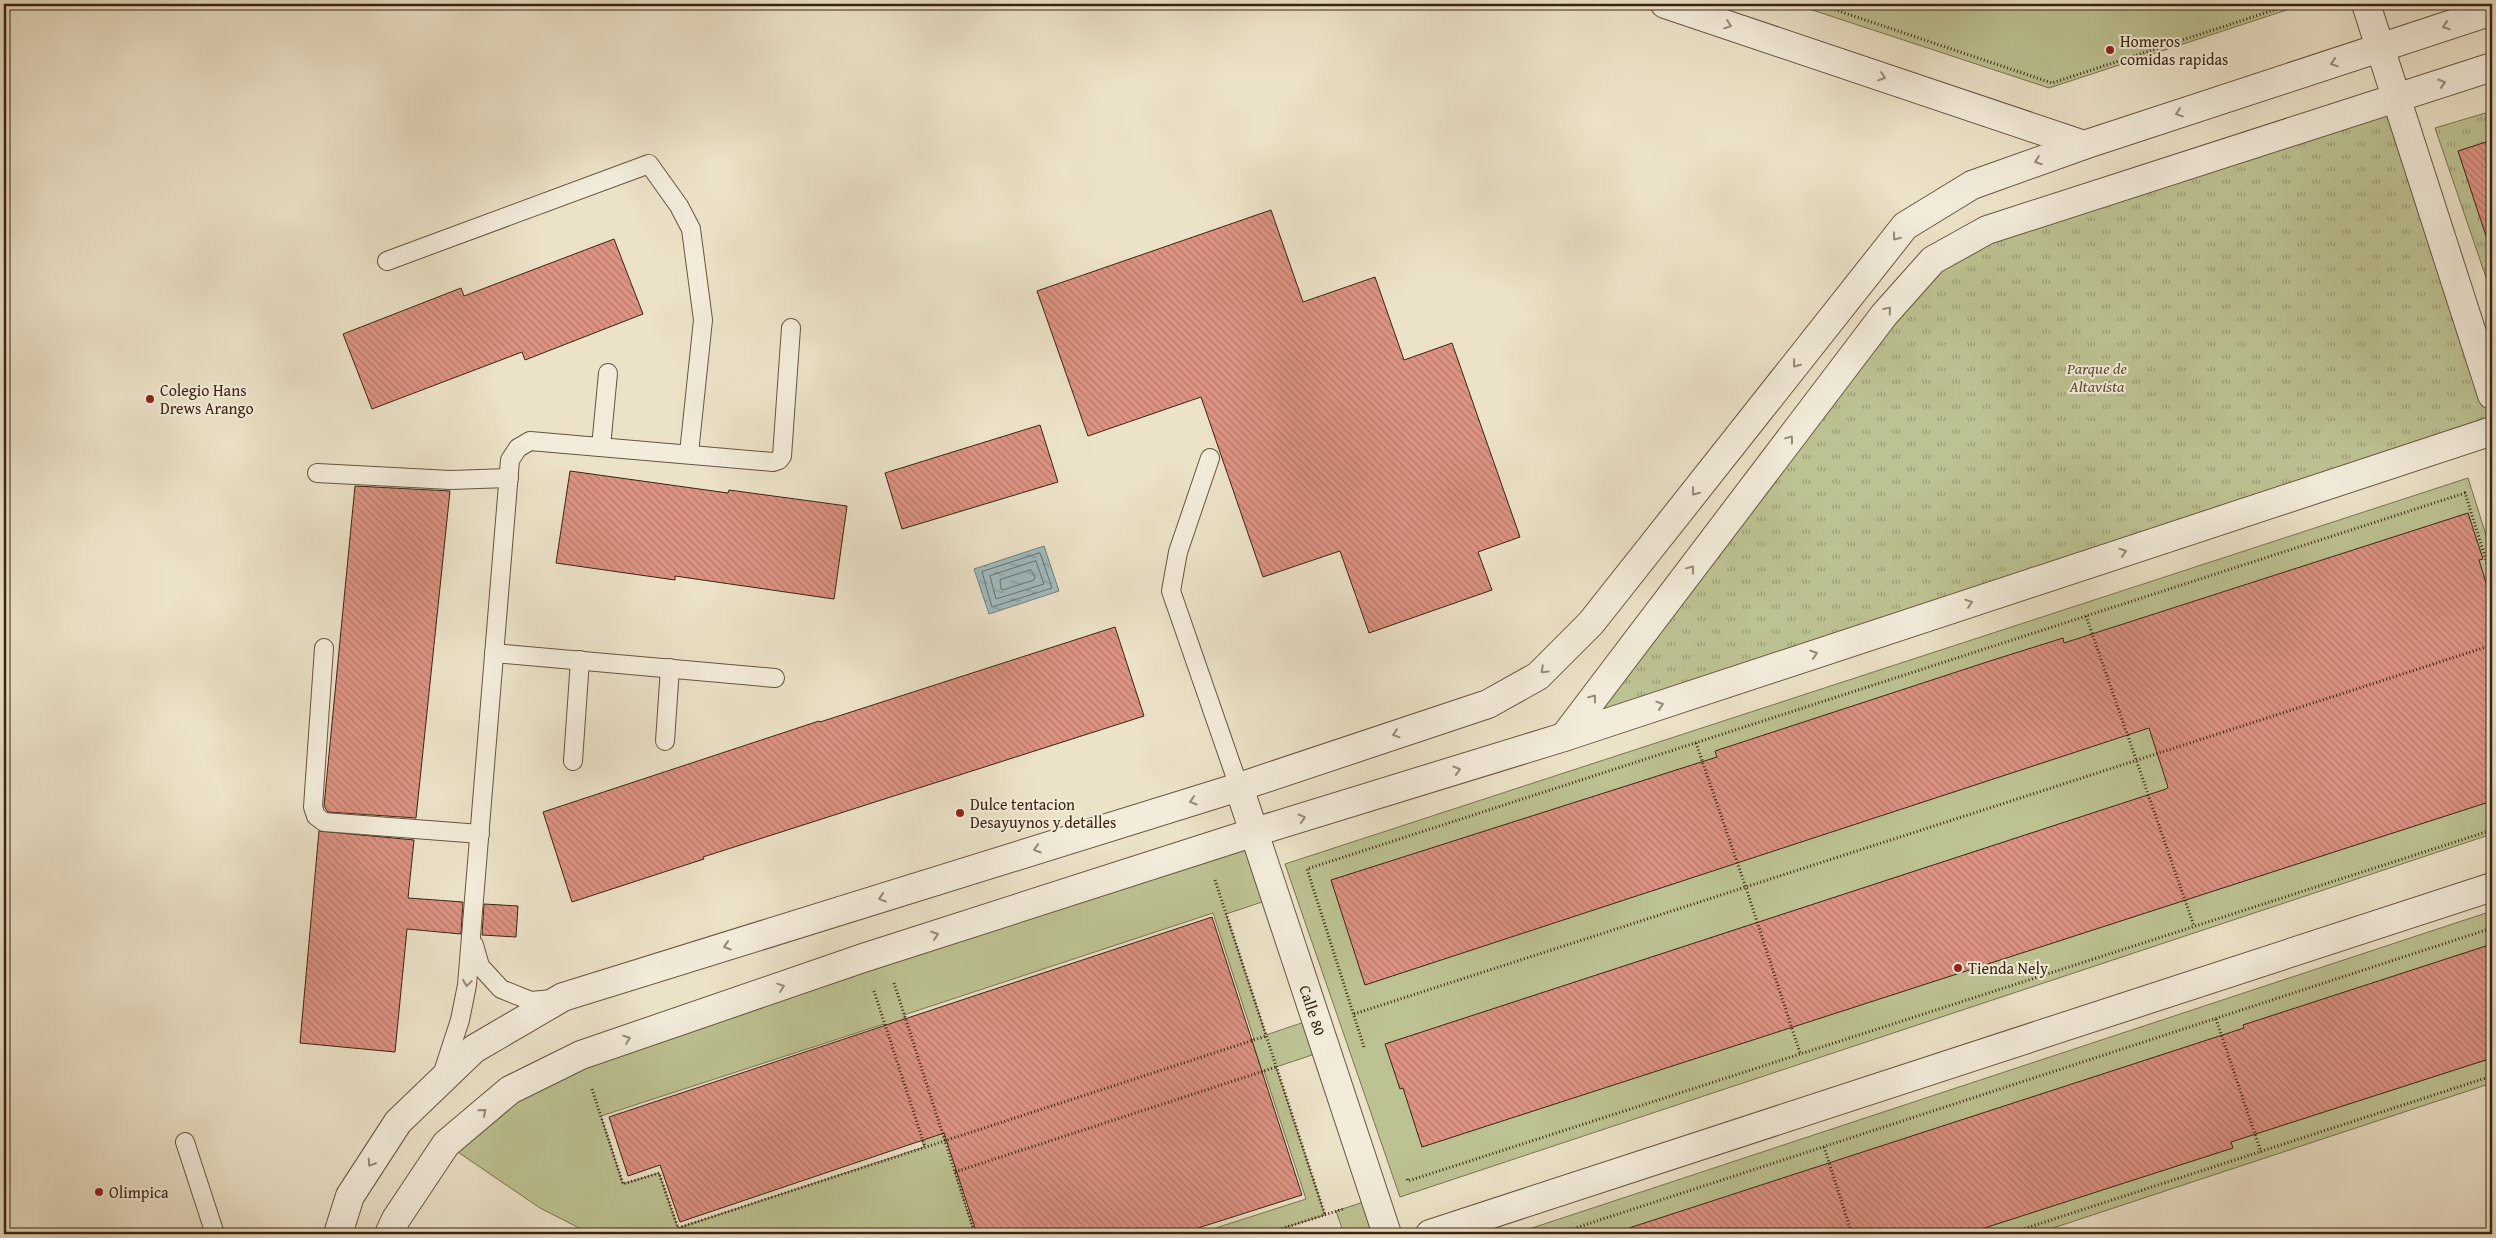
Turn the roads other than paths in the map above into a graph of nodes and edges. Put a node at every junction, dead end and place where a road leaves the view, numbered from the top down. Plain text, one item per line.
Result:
1 (1665, 4) edge
2 (2366, 4) edge
3 (2492, 11) edge
4 (2380, 48) junction
5 (2492, 68) edge
6 (2396, 98) junction
7 (2084, 145) junction
8 (387, 261) dead end
9 (791, 328) dead end
10 (608, 373) dead end
11 (2492, 395) edge
12 (2492, 431) edge
13 (601, 447) junction
14 (689, 453) junction
15 (1210, 458) dead end
16 (317, 473) dead end
17 (509, 478) junction
18 (324, 648) dead end
19 (494, 653) junction
20 (580, 660) junction
21 (670, 668) junction
22 (775, 678) dead end
23 (1564, 737) junction
24 (665, 741) dead end
25 (573, 761) dead end
26 (1239, 787) junction
27 (1255, 832) junction
28 (480, 834) junction
29 (2492, 887) edge
30 (472, 934) junction
31 (563, 997) junction
32 (440, 1081) junction
33 (185, 1142) dead end
34 (215, 1234) edge
35 (338, 1234) edge
36 (390, 1234) edge
37 (1387, 1234) edge
38 (1430, 1234) edge

1 -> 7 street
2 - 4 street
3 -> 4 street
4 - 6 street
4 -> 7 street
6 -> 5 street
6 - 11 street
23 -> 6 street
7 -> 26 street
8 - 14 lane
9 - 14 lane
10 - 13 lane
23 -> 12 street
13 - 14 lane
13 - 17 lane
15 - 26 lane
16 - 17 lane
17 - 19 lane
18 - 28 lane
19 - 20 lane
19 - 28 lane
20 - 21 lane
20 - 25 lane
21 - 22 lane
21 - 24 lane
27 -> 23 street
26 - 27 street, Calle 80
26 -> 31 street
36 -> 27 street
27 - 37 street, Calle 80
28 - 30 lane
29 - 38 street
30 - 31 lane
30 -> 32 lane
31 - 32 street
32 -> 35 street
33 - 34 lane

